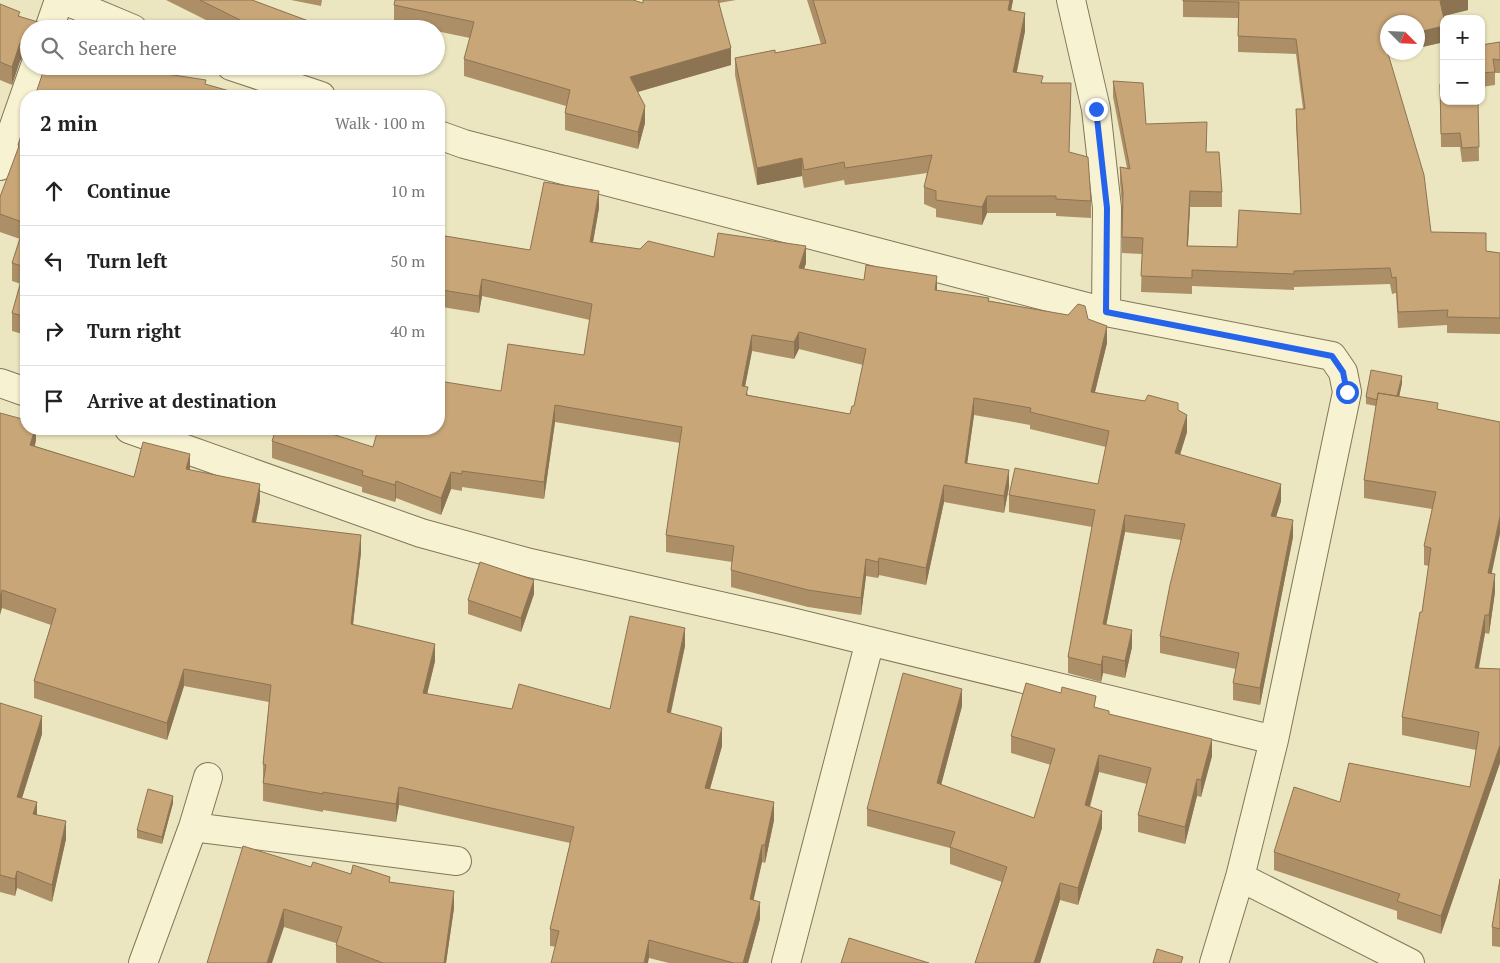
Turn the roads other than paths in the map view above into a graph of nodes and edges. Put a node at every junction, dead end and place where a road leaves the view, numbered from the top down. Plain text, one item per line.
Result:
1 (59, 0) edge
2 (64, 0) edge
3 (1072, 0) edge
4 (51, 20) edge
5 (112, 20) edge
6 (32, 75) edge
7 (258, 75) edge
8 (27, 90) edge
9 (303, 90) edge
10 (20, 109) edge
11 (445, 137) edge
12 (0, 166) edge
13 (1106, 312) junction
14 (0, 383) edge
15 (20, 390) edge
16 (146, 435) edge
17 (870, 641) junction
18 (1274, 740) junction
19 (208, 777) dead end
20 (194, 827) junction
21 (457, 861) dead end
22 (1240, 877) junction
23 (143, 963) edge
24 (786, 963) edge
25 (1214, 963) edge
26 (1410, 963) edge

1 - 4 street
2 - 5 street
3 - 13 street
6 - 8 street
7 - 9 street
10 - 12 street
11 - 13 street
13 - 18 street
14 - 15 street
16 - 17 street
17 - 18 street
17 - 24 street
18 - 22 street
19 - 20 street
20 - 21 street
20 - 23 street
22 - 25 street
22 - 26 street

